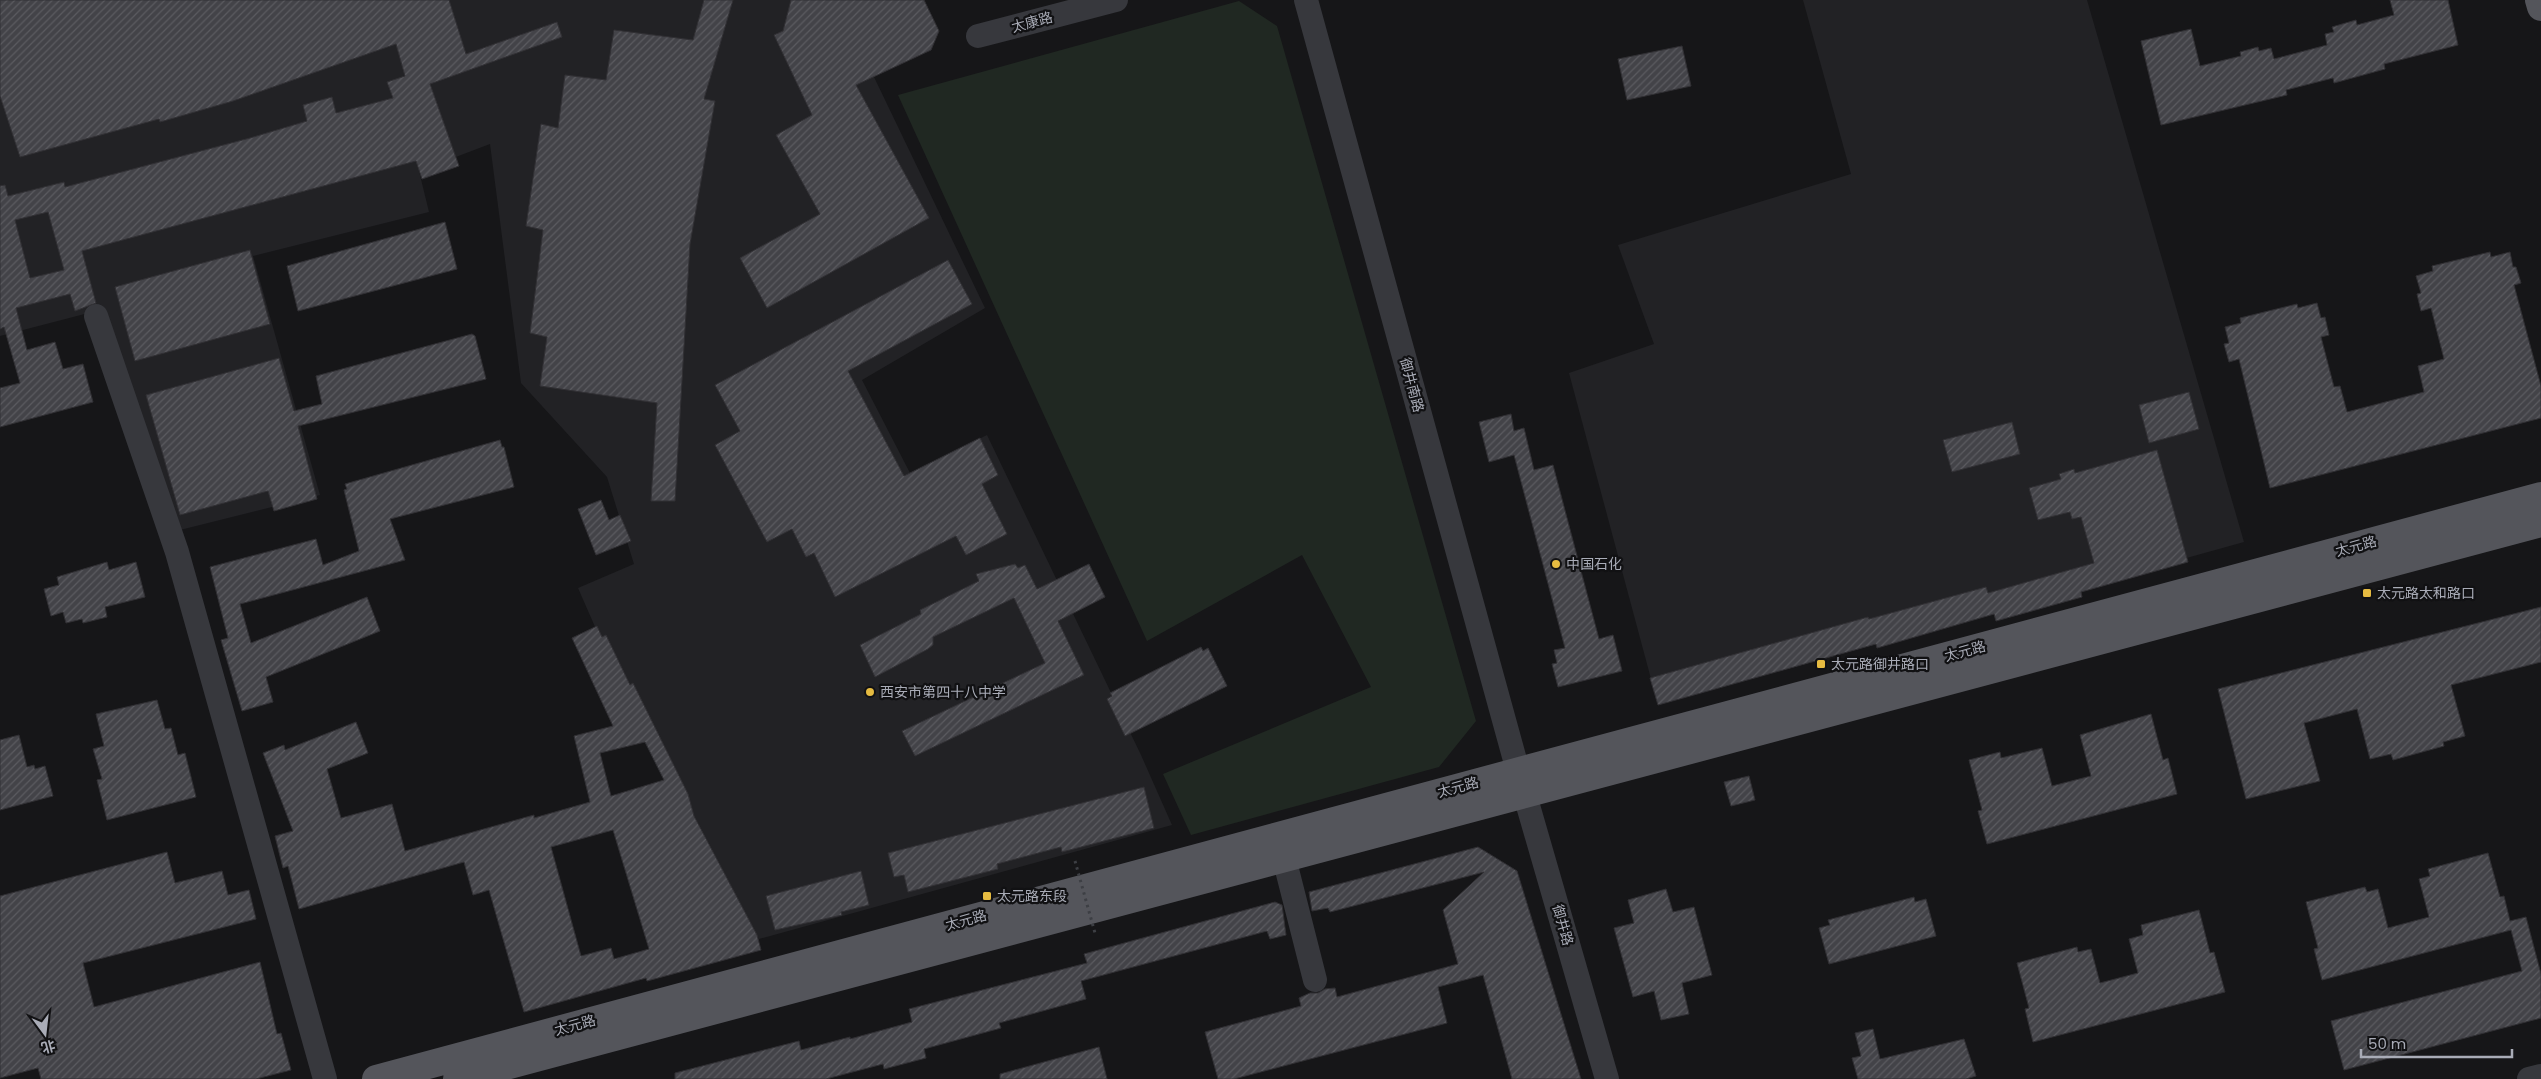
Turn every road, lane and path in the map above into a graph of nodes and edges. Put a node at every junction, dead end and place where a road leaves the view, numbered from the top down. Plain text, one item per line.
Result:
1 (1116, 0) edge
2 (1306, 0) edge
3 (2539, 0) edge
4 (2541, 7) edge
5 (978, 36) dead end
6 (96, 316) dead end
7 (2541, 496) edge
8 (2541, 523) edge
9 (1522, 782) junction
10 (1284, 858) junction
11 (1075, 861) dead end
12 (1095, 933) dead end
13 (1315, 980) dead end
14 (2541, 1076) edge
15 (325, 1079) edge
16 (376, 1079) edge
17 (456, 1079) edge
18 (1607, 1079) edge
19 (2529, 1079) edge

1 - 5 street, 太康路
2 - 9 street, 御井南路
3 - 4 main road
6 - 15 street
7 - 9 main road, 太元路
8 - 9 main road, 太元路
9 - 10 main road, 太元路
9 - 16 main road, 太元路
9 - 18 street, 御井路
10 - 13 street
10 - 17 main road, 太元路
11 - 12 path, bridge
14 - 19 street

